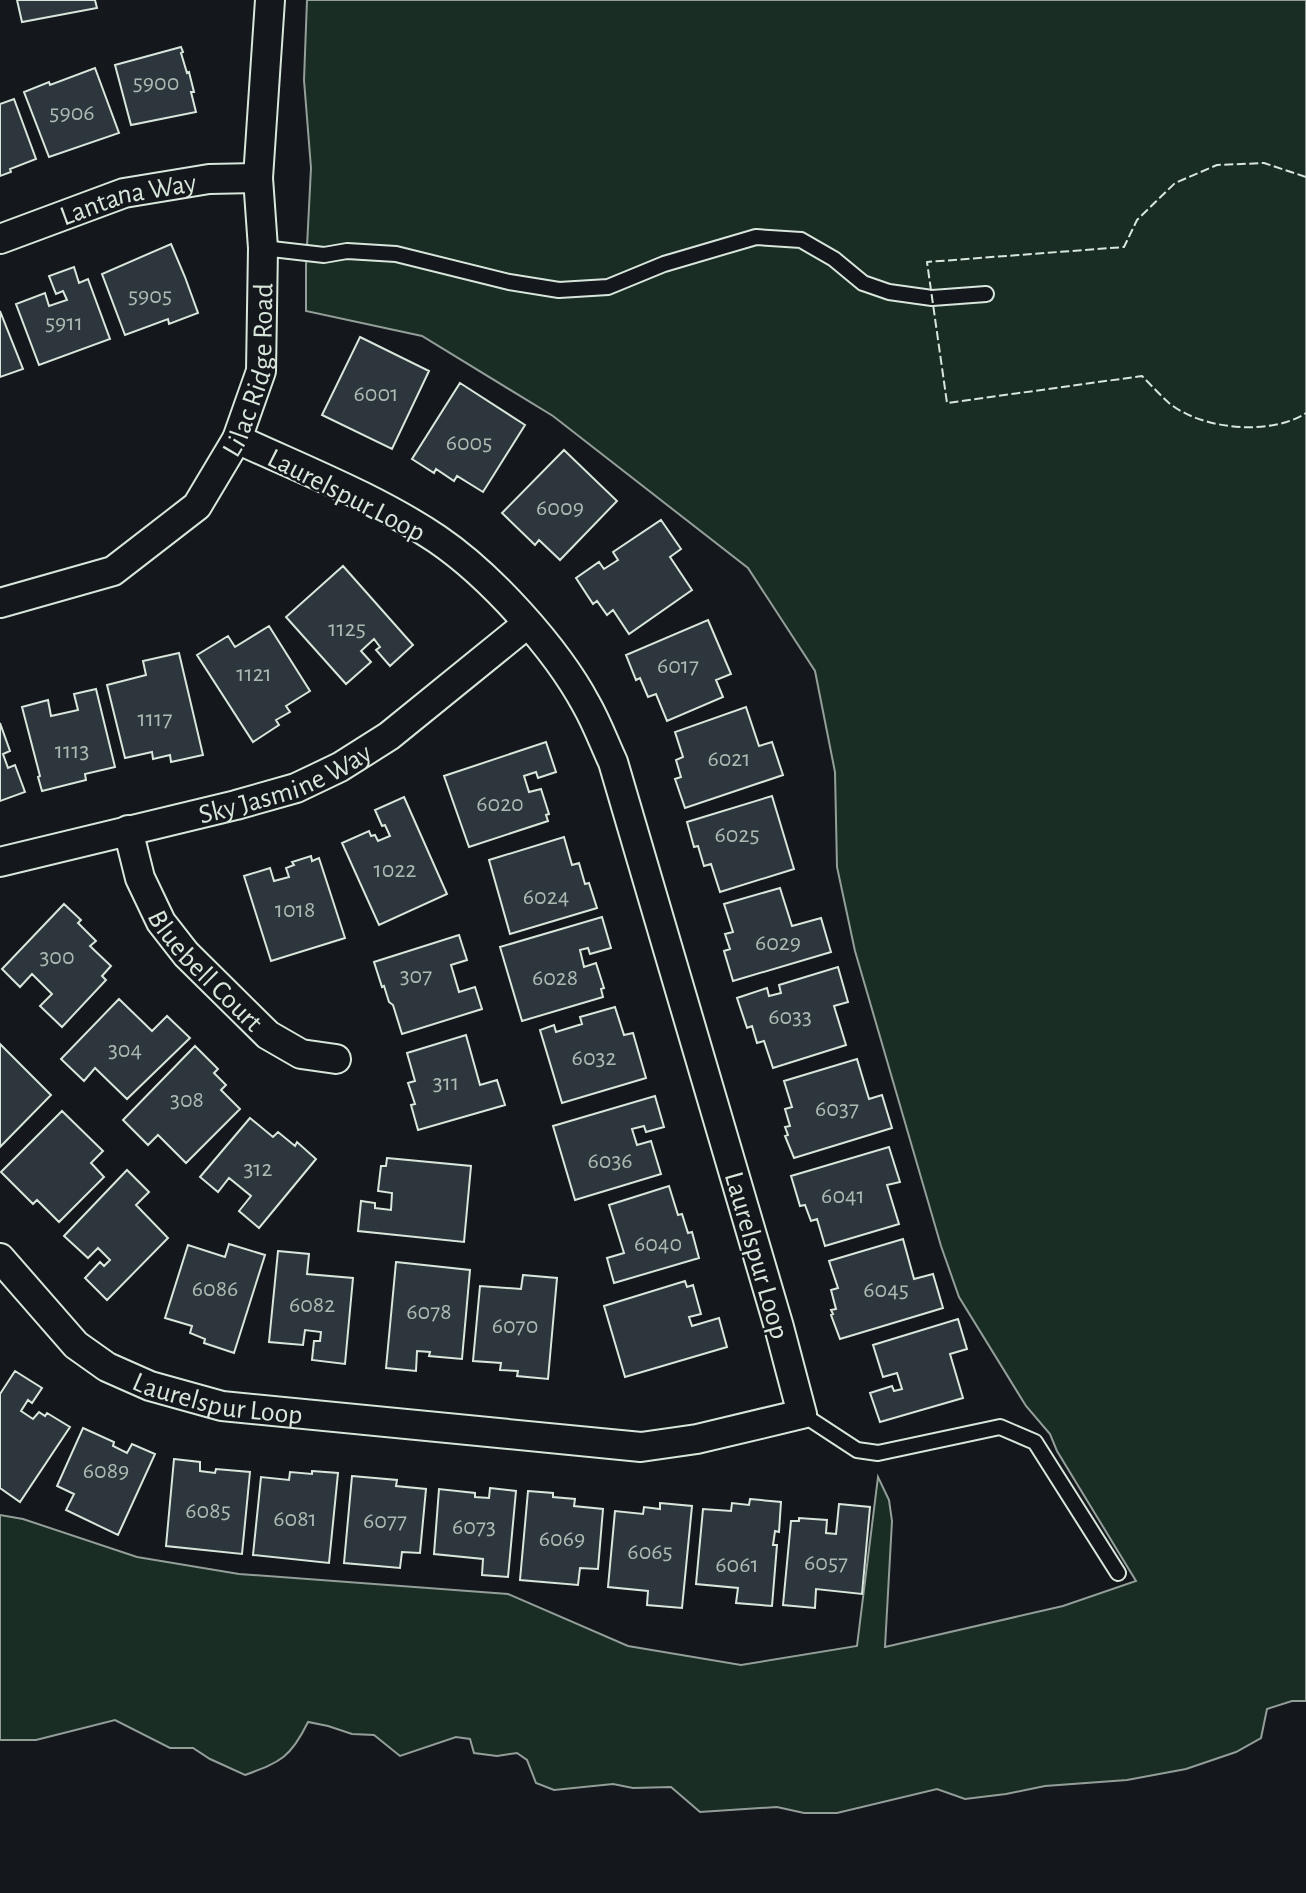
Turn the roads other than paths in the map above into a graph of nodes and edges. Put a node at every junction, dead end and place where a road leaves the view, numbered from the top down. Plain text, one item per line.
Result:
1 (270, 0) edge
2 (258, 178) junction
3 (0, 239) edge
4 (263, 248) junction
5 (986, 294) dead end
6 (237, 439) junction
7 (0, 603) edge
8 (527, 624) junction
9 (128, 830) junction
10 (0, 862) edge
11 (336, 1059) dead end
12 (0, 1258) edge
13 (803, 1414) junction
14 (1118, 1573) dead end

1 - 2 street, Lilac Ridge Road
2 - 3 street, Lantana Way
2 - 4 street, Lilac Ridge Road
4 - 5 lane
4 - 6 street, Lilac Ridge Road
6 - 7 street, Lilac Ridge Road
6 - 8 street, Laurelspur Loop
8 - 9 street, Sky Jasmine Way
8 - 13 street, Laurelspur Loop
9 - 10 street, Sky Jasmine Way
9 - 11 street, Bluebell Court
12 - 13 street, Laurelspur Loop
13 - 14 lane

